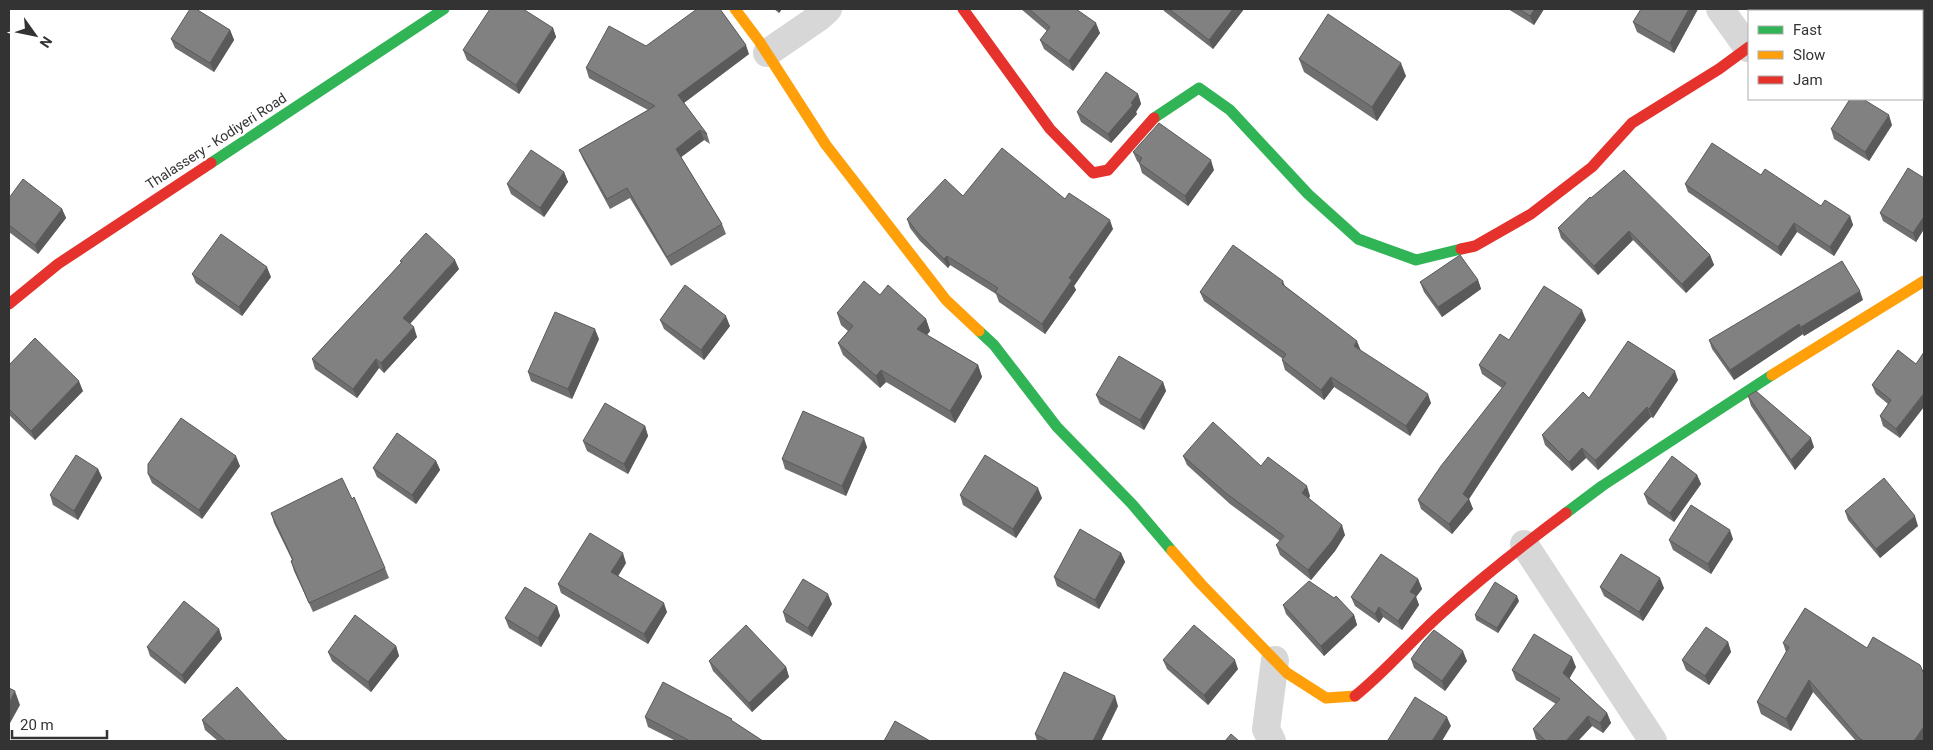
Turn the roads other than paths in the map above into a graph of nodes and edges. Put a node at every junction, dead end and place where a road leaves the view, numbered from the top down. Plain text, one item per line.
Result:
1 (444, 9) edge
2 (735, 9) edge
3 (828, 9) edge
4 (963, 9) edge
5 (1720, 9) edge
6 (1748, 47) edge
7 (1748, 49) edge
8 (767, 53) junction
9 (1924, 281) edge
10 (9, 304) edge
11 (1524, 544) junction
12 (1275, 660) junction
13 (1272, 741) edge
14 (1654, 741) edge

1 - 10 street, Thalassery - Kodiyeri Road
2 - 8 street
3 - 8 street
4 - 7 street
5 - 6 street
8 - 12 street
9 - 11 street
11 - 12 street
11 - 14 street
12 - 13 street

